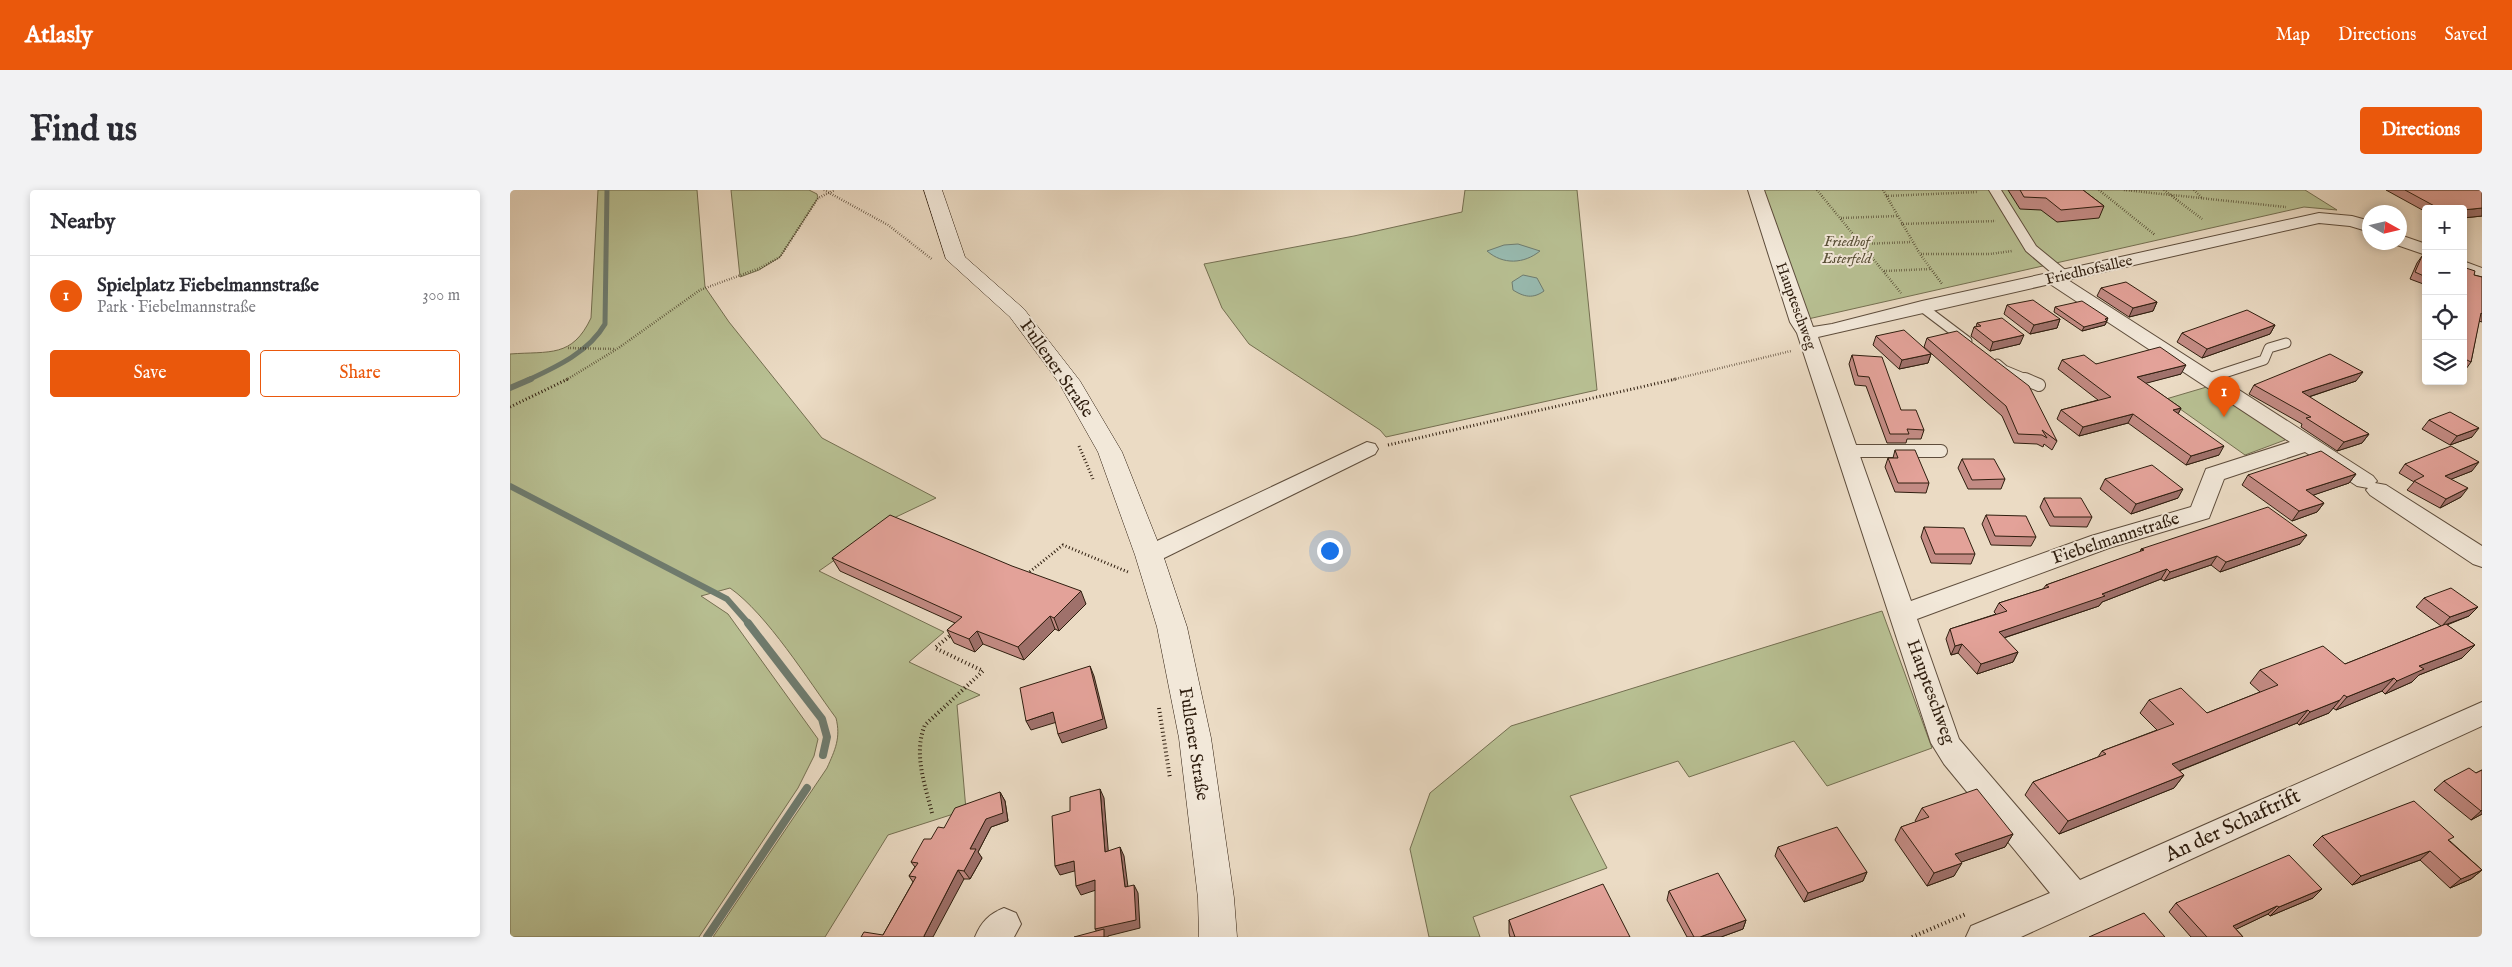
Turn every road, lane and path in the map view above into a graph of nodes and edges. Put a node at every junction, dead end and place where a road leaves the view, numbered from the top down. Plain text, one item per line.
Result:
1 (824, 190) edge
2 (835, 190) edge
3 (933, 190) edge
4 (1756, 190) edge
5 (1817, 190) edge
6 (1883, 190) edge
7 (2099, 190) edge
8 (2124, 190) edge
9 (2164, 190) edge
10 (2194, 190) edge
11 (1996, 191) edge
12 (829, 192) junction
13 (2171, 195) junction
14 (1886, 196) junction
15 (2202, 198) junction
16 (2286, 208) dead end
17 (1898, 216) junction
18 (1840, 218) junction
19 (2202, 219) dead end
20 (2014, 220) junction
21 (1901, 224) junction
22 (2362, 224) edge
23 (2155, 235) dead end
24 (1913, 242) junction
25 (2407, 243) edge
26 (1862, 244) junction
27 (2031, 248) junction
28 (2422, 248) edge
29 (1920, 254) junction
30 (947, 262) junction
31 (2467, 268) edge
32 (1930, 269) junction
33 (1883, 271) junction
34 (2482, 274) edge
35 (2058, 277) junction
36 (1934, 287) dead end
37 (1909, 292) dead end
38 (1922, 307) junction
39 (1809, 340) junction
40 (2286, 343) dead end
41 (1973, 345) edge
42 (568, 348) dead end
43 (616, 349) junction
44 (1988, 358) edge
45 (2206, 378) junction
46 (2039, 385) dead end
47 (510, 407) edge
48 (1074, 438) dead end
49 (2307, 444) junction
50 (1368, 449) joint
51 (1846, 451) junction
52 (1941, 451) dead end
53 (1097, 487) dead end
54 (2482, 558) edge
55 (1135, 564) junction
56 (1026, 575) edge
57 (1131, 581) dead end
58 (1901, 612) junction
59 (958, 630) edge
60 (1158, 699) dead end
61 (2482, 712) edge
62 (1171, 785) dead end
63 (932, 813) dead end
64 (2075, 898) junction
65 (1218, 937) edge
66 (1983, 937) edge

1 - 12 path
2 - 12 path
3 - 30 main road
4 - 39 street, Haupteschweg
5 - 18 path
6 - 14 path
7 - 23 path
8 - 13 path
9 - 13 path
10 - 15 path
11 - 14 path
11 - 20 street
12 - 30 path
12 - 43 path
13 - 15 path
13 - 19 path
14 - 17 path
15 - 16 path
17 - 18 path
17 - 21 path
18 - 26 path
20 - 21 path
20 - 27 street
21 - 24 path
22 - 35 street, Friedhofsallee
24 - 26 path
24 - 29 path
25 - 28 street
26 - 33 path
27 - 29 path
27 - 35 street
29 - 32 path
30 - 55 main road, Fullener Straße
31 - 34 street
32 - 33 path
32 - 36 path
33 - 37 path
35 - 38 street, Friedhofsallee
35 - 45 street
38 - 39 street, Friedhofsallee
38 - 41 lane
39 - 50 path
39 - 51 street, Haupteschweg
40 - 45 lane
42 - 43 path
43 - 47 path
44 - 46 lane
45 - 49 street
48 - 53 path
49 - 54 street
49 - 58 street, Fiebelmannstraße
50 - 55 street
51 - 52 lane
51 - 58 street, Haupteschweg
55 - 56 path
55 - 57 path
55 - 65 main road, Fullener Straße
58 - 64 street, Haupteschweg
59 - 63 path
60 - 62 path
61 - 64 street, An der Schaftrift
64 - 66 street, An der Schaftrift

